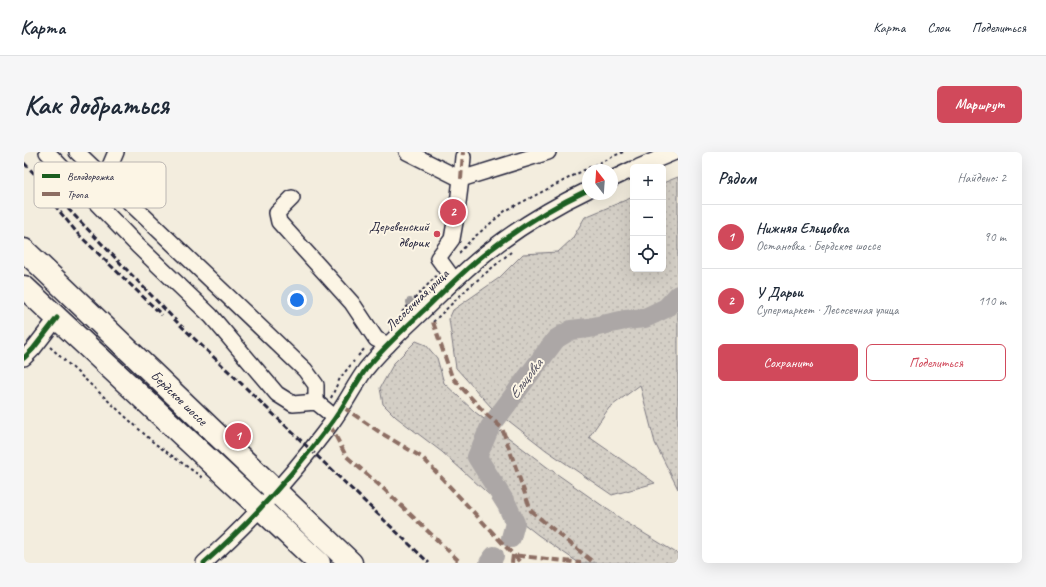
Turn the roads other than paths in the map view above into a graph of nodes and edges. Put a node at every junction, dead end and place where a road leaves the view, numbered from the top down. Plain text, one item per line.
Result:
1 (48, 152) edge
2 (77, 152) edge
3 (116, 152) edge
4 (407, 152) edge
5 (548, 152) edge
6 (675, 152) edge
7 (463, 157) dead end
8 (58, 162) edge
9 (87, 162) edge
10 (112, 162) edge
11 (646, 164) edge
12 (630, 171) edge
13 (618, 176) edge
14 (461, 178) junction
15 (292, 198) dead end
16 (582, 199) edge
17 (102, 208) edge
18 (133, 208) edge
19 (24, 250) edge
20 (454, 280) junction
21 (24, 287) edge
22 (57, 318) junction
23 (388, 345) junction
24 (30, 347) edge
25 (316, 402) junction
26 (332, 415) dead end
27 (275, 491) junction
28 (260, 508) junction
29 (204, 563) edge
30 (319, 563) edge
31 (351, 563) edge

1 - 8 street
2 - 9 street
3 - 10 street
4 - 14 street
5 - 14 street
6 - 11 street
7 - 14 street
12 - 13 street
14 - 20 street
15 - 23 street
16 - 20 street, Лесосечная улица
17 - 25 street
18 - 25 street
19 - 27 highway, Бердское шоссе
20 - 23 street, Лесосечная улица
21 - 22 highway, Бердское шоссе
22 - 24 street
22 - 28 highway, Бердское шоссе
23 - 27 street, Лесосечная улица
25 - 26 street
27 - 28 street
27 - 31 highway, Бердское шоссе
28 - 29 street
28 - 30 highway, Бердское шоссе

